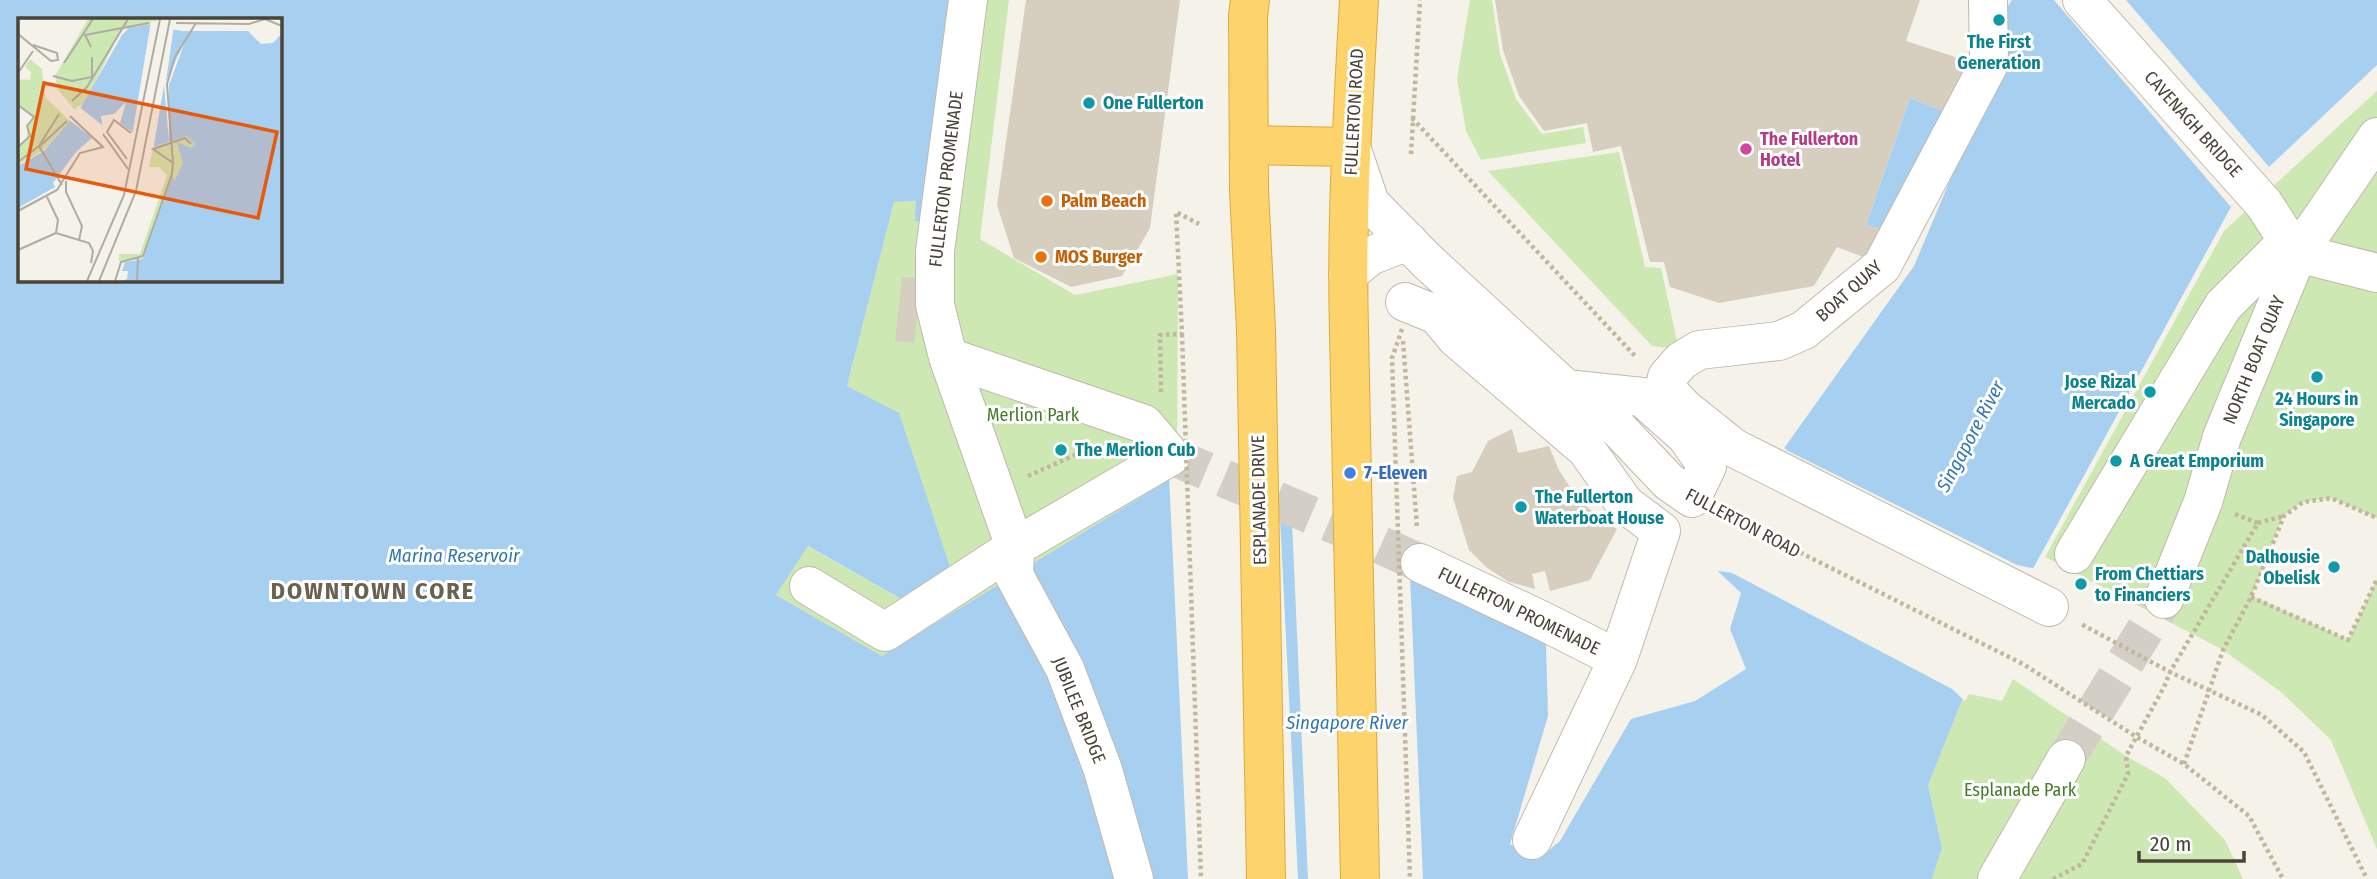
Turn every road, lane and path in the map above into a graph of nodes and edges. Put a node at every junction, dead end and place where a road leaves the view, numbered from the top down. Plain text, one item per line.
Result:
1 (968, 0) edge
2 (1250, 0) edge
3 (1359, 0) edge
4 (1420, 0) edge
5 (1988, 0) edge
6 (2082, 0) edge
7 (1412, 118) junction
8 (1249, 133) junction
9 (2377, 136) edge
10 (1351, 147) junction
11 (1411, 154) dead end
12 (1199, 224) dead end
13 (1408, 241) junction
14 (2293, 247) junction
15 (2377, 273) edge
16 (1348, 274) junction
17 (1403, 315) junction
18 (1182, 334) junction
19 (948, 357) junction
20 (1674, 398) junction
21 (1152, 412) junction
22 (995, 491) junction
23 (1692, 498) joint
24 (2203, 502) junction
25 (2284, 516) junction
26 (2377, 518) edge
27 (2258, 523) junction
28 (2074, 554) dead end
29 (1014, 561) junction
30 (1420, 563) joint
31 (2377, 579) edge
32 (809, 586) dead end
33 (2251, 597) junction
34 (2164, 599) tunnel mouth
35 (2049, 607) joint
36 (1618, 659) junction
37 (2170, 672) junction
38 (2210, 691) junction
39 (2135, 736) junction
40 (2066, 760) tunnel mouth
41 (2184, 764) junction
42 (1532, 840) dead end
43 (1134, 879) edge
44 (1201, 879) edge
45 (1266, 879) edge
46 (1360, 879) edge
47 (1410, 879) edge
48 (1997, 879) edge
49 (2053, 879) edge
50 (2283, 879) edge
51 (2367, 879) edge

1 - 19 street, FULLERTON PROMENADE
2 - 8 highway
3 - 10 highway, FULLERTON ROAD
4 - 7 path
5 - 20 street, BOAT QUAY
6 - 14 street, CAVENAGH BRIDGE
7 - 11 path
7 - 20 path
8 - 10 highway
8 - 45 highway, ESPLANADE DRIVE, bridge
9 - 14 street, NORTH BOAT QUAY
10 - 13 street, FULLERTON ROAD
10 - 16 highway, FULLERTON ROAD
12 - 18 path
13 - 16 street
13 - 23 street, FULLERTON ROAD
14 - 15 street
14 - 24 street, NORTH BOAT QUAY
14 - 28 street, NORTH BOAT QUAY
16 - 46 highway, bridge
17 - 30 path
17 - 36 street, FULLERTON PROMENADE
17 - 47 path, bridge
18 - 21 path
18 - 44 path, bridge
19 - 21 street
19 - 22 street, FULLERTON PROMENADE
20 - 35 street
21 - 22 path
21 - 29 street
22 - 29 street, FULLERTON PROMENADE
23 - 39 path, FULLERTON ROAD
24 - 27 path
24 - 34 street, NORTH BOAT QUAY
25 - 26 path
25 - 27 path
25 - 33 path
27 - 37 path
29 - 32 street
29 - 43 street, JUBILEE BRIDGE
30 - 36 street, FULLERTON PROMENADE
31 - 33 path
33 - 38 path
35 - 37 path
36 - 42 street, FULLERTON PROMENADE
37 - 38 path
37 - 39 path
38 - 41 path
38 - 51 path
39 - 41 path, FULLERTON ROAD
39 - 49 path
40 - 48 street
41 - 50 path, FULLERTON ROAD

